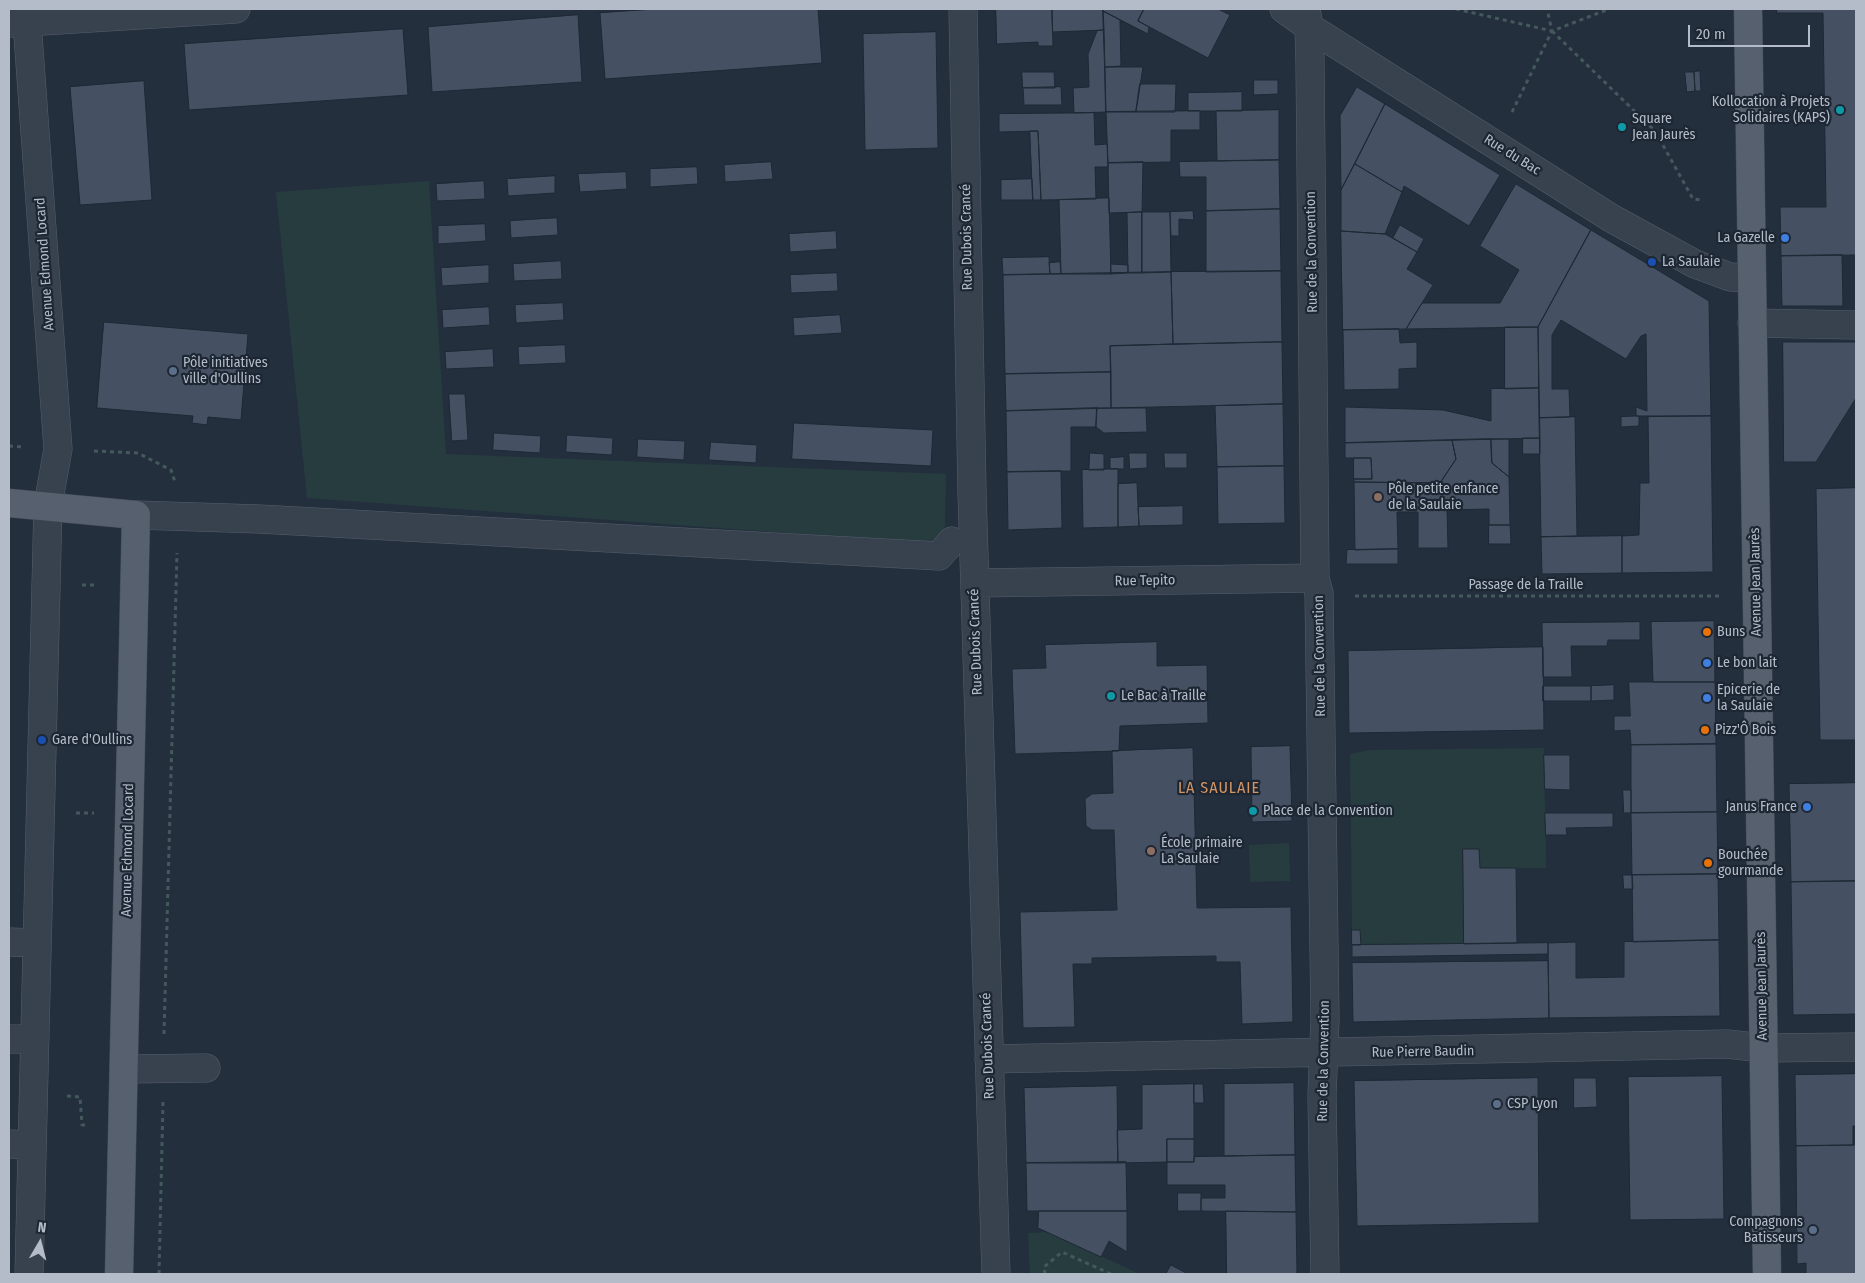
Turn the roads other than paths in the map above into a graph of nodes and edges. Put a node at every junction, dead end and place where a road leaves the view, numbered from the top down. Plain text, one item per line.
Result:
1 (236, 9) edge
2 (963, 9) edge
3 (1284, 9) edge
4 (1748, 9) edge
5 (1308, 18) edge
6 (18, 23) edge
7 (1751, 278) junction
8 (1752, 323) junction
9 (1856, 325) edge
10 (9, 503) edge
11 (48, 505) junction
12 (136, 515) junction
13 (952, 541) dead end
14 (1315, 578) junction
15 (974, 583) junction
16 (9, 942) edge
17 (37, 943) junction
18 (22, 1039) edge
19 (1856, 1047) edge
20 (1763, 1048) junction
21 (1324, 1054) junction
22 (989, 1060) junction
23 (206, 1068) dead end
24 (124, 1069) junction
25 (20, 1145) edge
26 (19, 1246) edge
27 (29, 1274) edge
28 (119, 1274) edge
29 (996, 1274) edge
30 (1325, 1274) edge
31 (1767, 1274) edge

1 - 6 street
2 - 15 street, Rue Dubois Crancé
3 - 5 street, Rue du Bac
4 - 7 main road, Avenue Jean Jaurès
5 - 7 street, Rue du Bac
5 - 14 street, Rue de la Convention
6 - 11 street, Avenue Edmond Locard
7 - 8 main road, Avenue Jean Jaurès
8 - 9 street
8 - 20 main road, Avenue Jean Jaurès
10 - 11 main road
11 - 12 main road
11 - 17 street, Avenue Edmond Locard
12 - 13 street
12 - 24 main road, Avenue Edmond Locard
14 - 15 street, Rue Tepito
14 - 21 street, Rue de la Convention
15 - 22 street, Rue Dubois Crancé
16 - 17 street
17 - 18 street, Avenue Edmond Locard
18 - 25 street, Avenue Edmond Locard
19 - 20 street, Rue Pierre Baudin
20 - 21 street, Rue Pierre Baudin
20 - 31 main road, Avenue Jean Jaurès
21 - 22 street, Rue Pierre Baudin
21 - 30 street, Rue de la Convention
22 - 29 street, Rue Dubois Crancé
23 - 24 street
24 - 28 main road, Avenue Edmond Locard
25 - 26 street, Avenue Edmond Locard
26 - 27 street, Avenue Edmond Locard

